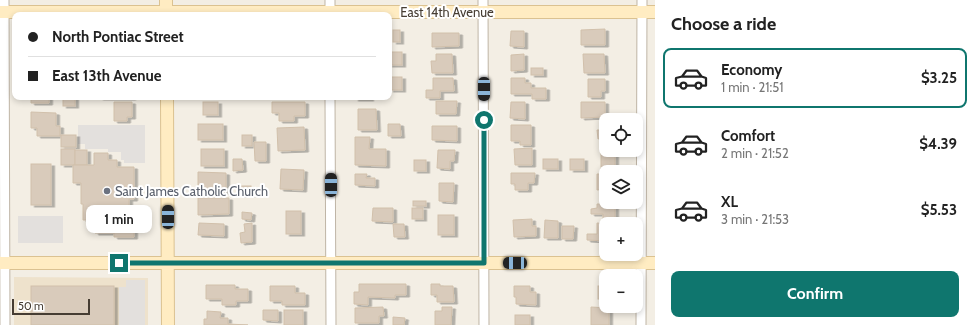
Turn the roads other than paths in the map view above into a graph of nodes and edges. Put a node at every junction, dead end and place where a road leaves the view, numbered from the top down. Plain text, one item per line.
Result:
1 (330, 0) edge
2 (484, 6) edge
3 (642, 6) edge
4 (3, 8) edge
5 (166, 9) edge
6 (264, 12) edge
7 (330, 12) edge
8 (368, 12) edge
9 (655, 12) edge
10 (167, 100) edge
11 (330, 100) edge
12 (3, 263) edge
13 (168, 263) junction
14 (331, 263) junction
15 (484, 263) junction
16 (641, 263) junction
17 (655, 263) edge
18 (6, 325) edge
19 (168, 325) edge
20 (331, 325) edge
21 (484, 325) edge
22 (641, 325) edge

1 - 7 street
2 - 3 main road, East 14th Avenue
2 - 8 main road, East 14th Avenue
2 - 15 street
3 - 9 main road, East 14th Avenue
3 - 16 street
4 - 5 main road, East 14th Avenue
4 - 12 street
5 - 6 main road, East 14th Avenue
10 - 13 main road
11 - 14 street
12 - 13 main road
12 - 18 street
13 - 14 main road
13 - 19 main road
14 - 15 main road
14 - 20 street
15 - 16 main road
15 - 21 street
16 - 17 main road
16 - 22 street

